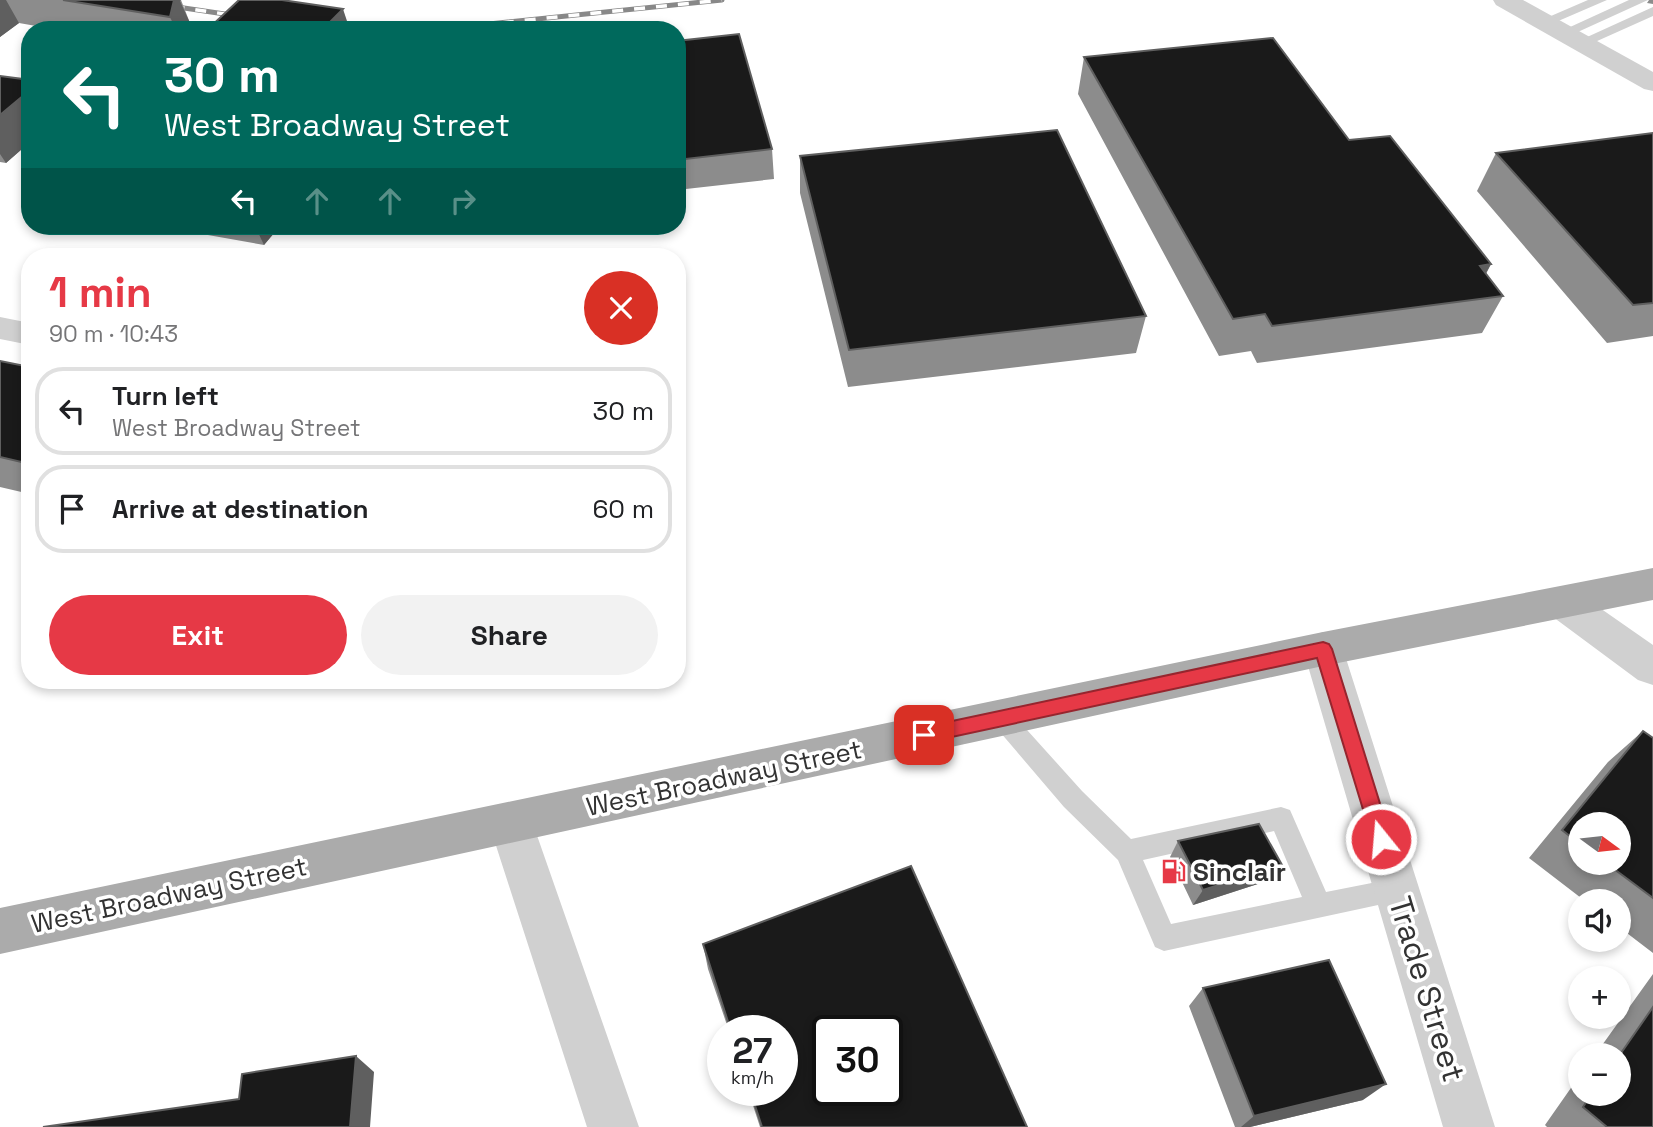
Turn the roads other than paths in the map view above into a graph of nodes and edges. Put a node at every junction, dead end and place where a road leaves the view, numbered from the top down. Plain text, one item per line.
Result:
1 (1505, 0) edge
2 (1600, 0) edge
3 (1641, 0) edge
4 (1653, 11) edge
5 (1563, 33) junction
6 (1653, 83) edge
7 (0, 328) edge
8 (21, 332) edge
9 (1653, 584) edge
10 (1563, 603) junction
11 (1323, 649) junction
12 (1653, 668) edge
13 (1002, 718) junction
14 (511, 824) junction
15 (1127, 852) junction
16 (1397, 890) junction
17 (1319, 906) junction
18 (0, 931) edge
19 (613, 1127) edge
20 (1469, 1127) edge

1 - 5 street
2 - 5 lane
3 - 5 lane
4 - 5 lane
5 - 6 street
7 - 8 street
9 - 10 main road, West Broadway Street
10 - 11 main road, West Broadway Street
10 - 12 street
11 - 13 main road, West Broadway Street
11 - 16 street, Trade Street
13 - 14 main road, West Broadway Street
13 - 15 lane
14 - 18 main road, West Broadway Street
14 - 19 street
15 - 17 lane
15 - 17 lane
16 - 17 lane
16 - 20 street, Trade Street

